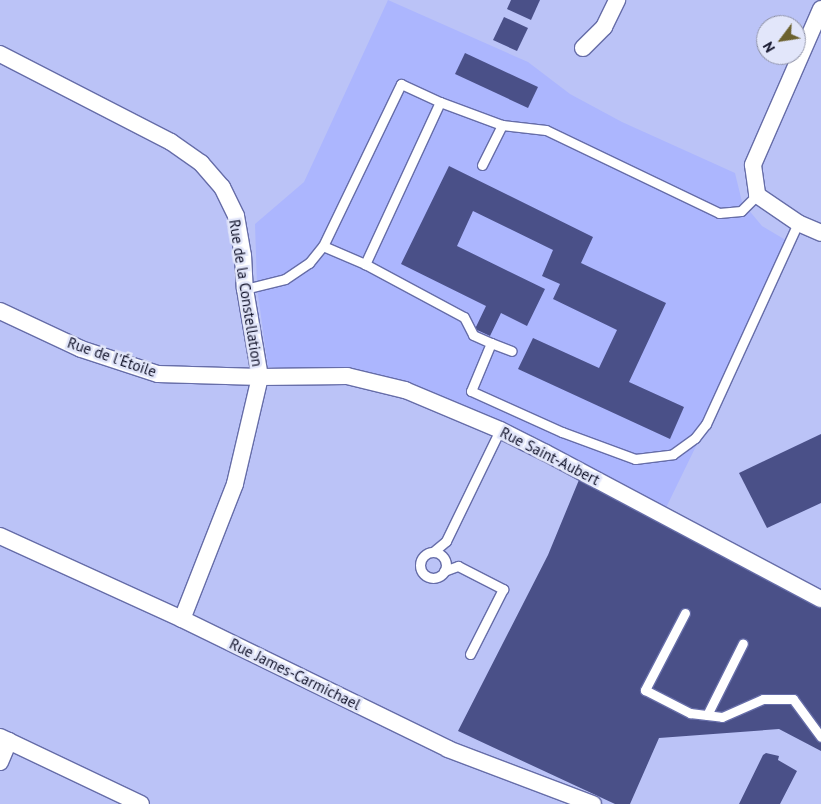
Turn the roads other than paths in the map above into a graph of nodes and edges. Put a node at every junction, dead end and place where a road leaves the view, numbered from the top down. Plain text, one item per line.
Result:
1 (617, 0) edge
2 (821, 9) edge
3 (583, 48) dead end
4 (0, 54) edge
5 (440, 102) junction
6 (502, 125) junction
7 (482, 165) dead end
8 (758, 195) junction
9 (798, 223) junction
10 (821, 233) edge
11 (324, 246) junction
12 (365, 264) junction
13 (245, 289) junction
14 (0, 311) edge
15 (490, 343) junction
16 (512, 351) dead end
17 (260, 377) junction
18 (500, 430) junction
19 (0, 536) edge
20 (433, 552) junction
21 (444, 571) junction
22 (821, 599) edge
23 (685, 613) dead end
24 (182, 619) junction
25 (743, 643) dead end
26 (470, 654) dead end
27 (707, 715) junction
28 (821, 737) edge
29 (5, 739) edge
30 (0, 762) edge
31 (141, 804) edge
32 (593, 804) edge

1 - 3 street
2 - 8 street
4 - 13 street, Rue de la Constellation
5 - 6 lane
5 - 11 lane
5 - 12 lane
6 - 7 lane
6 - 8 lane
8 - 9 street
9 - 10 street
9 - 15 lane
11 - 12 lane
11 - 13 lane
12 - 15 lane
13 - 17 street, Rue de la Constellation
14 - 17 street, Rue de l'Étoile
15 - 16 lane
17 - 18 street, Rue Saint-Aubert
17 - 24 street, Rue de la Constellation
18 - 20 lane
18 - 22 street, Rue Saint-Aubert
19 - 24 street, Rue James-Carmichael
20 - 21 lane
20 - 21 lane
21 - 26 lane
23 - 27 lane
24 - 32 street, Rue James-Carmichael
25 - 27 lane
27 - 28 lane
29 - 30 street
29 - 31 street

